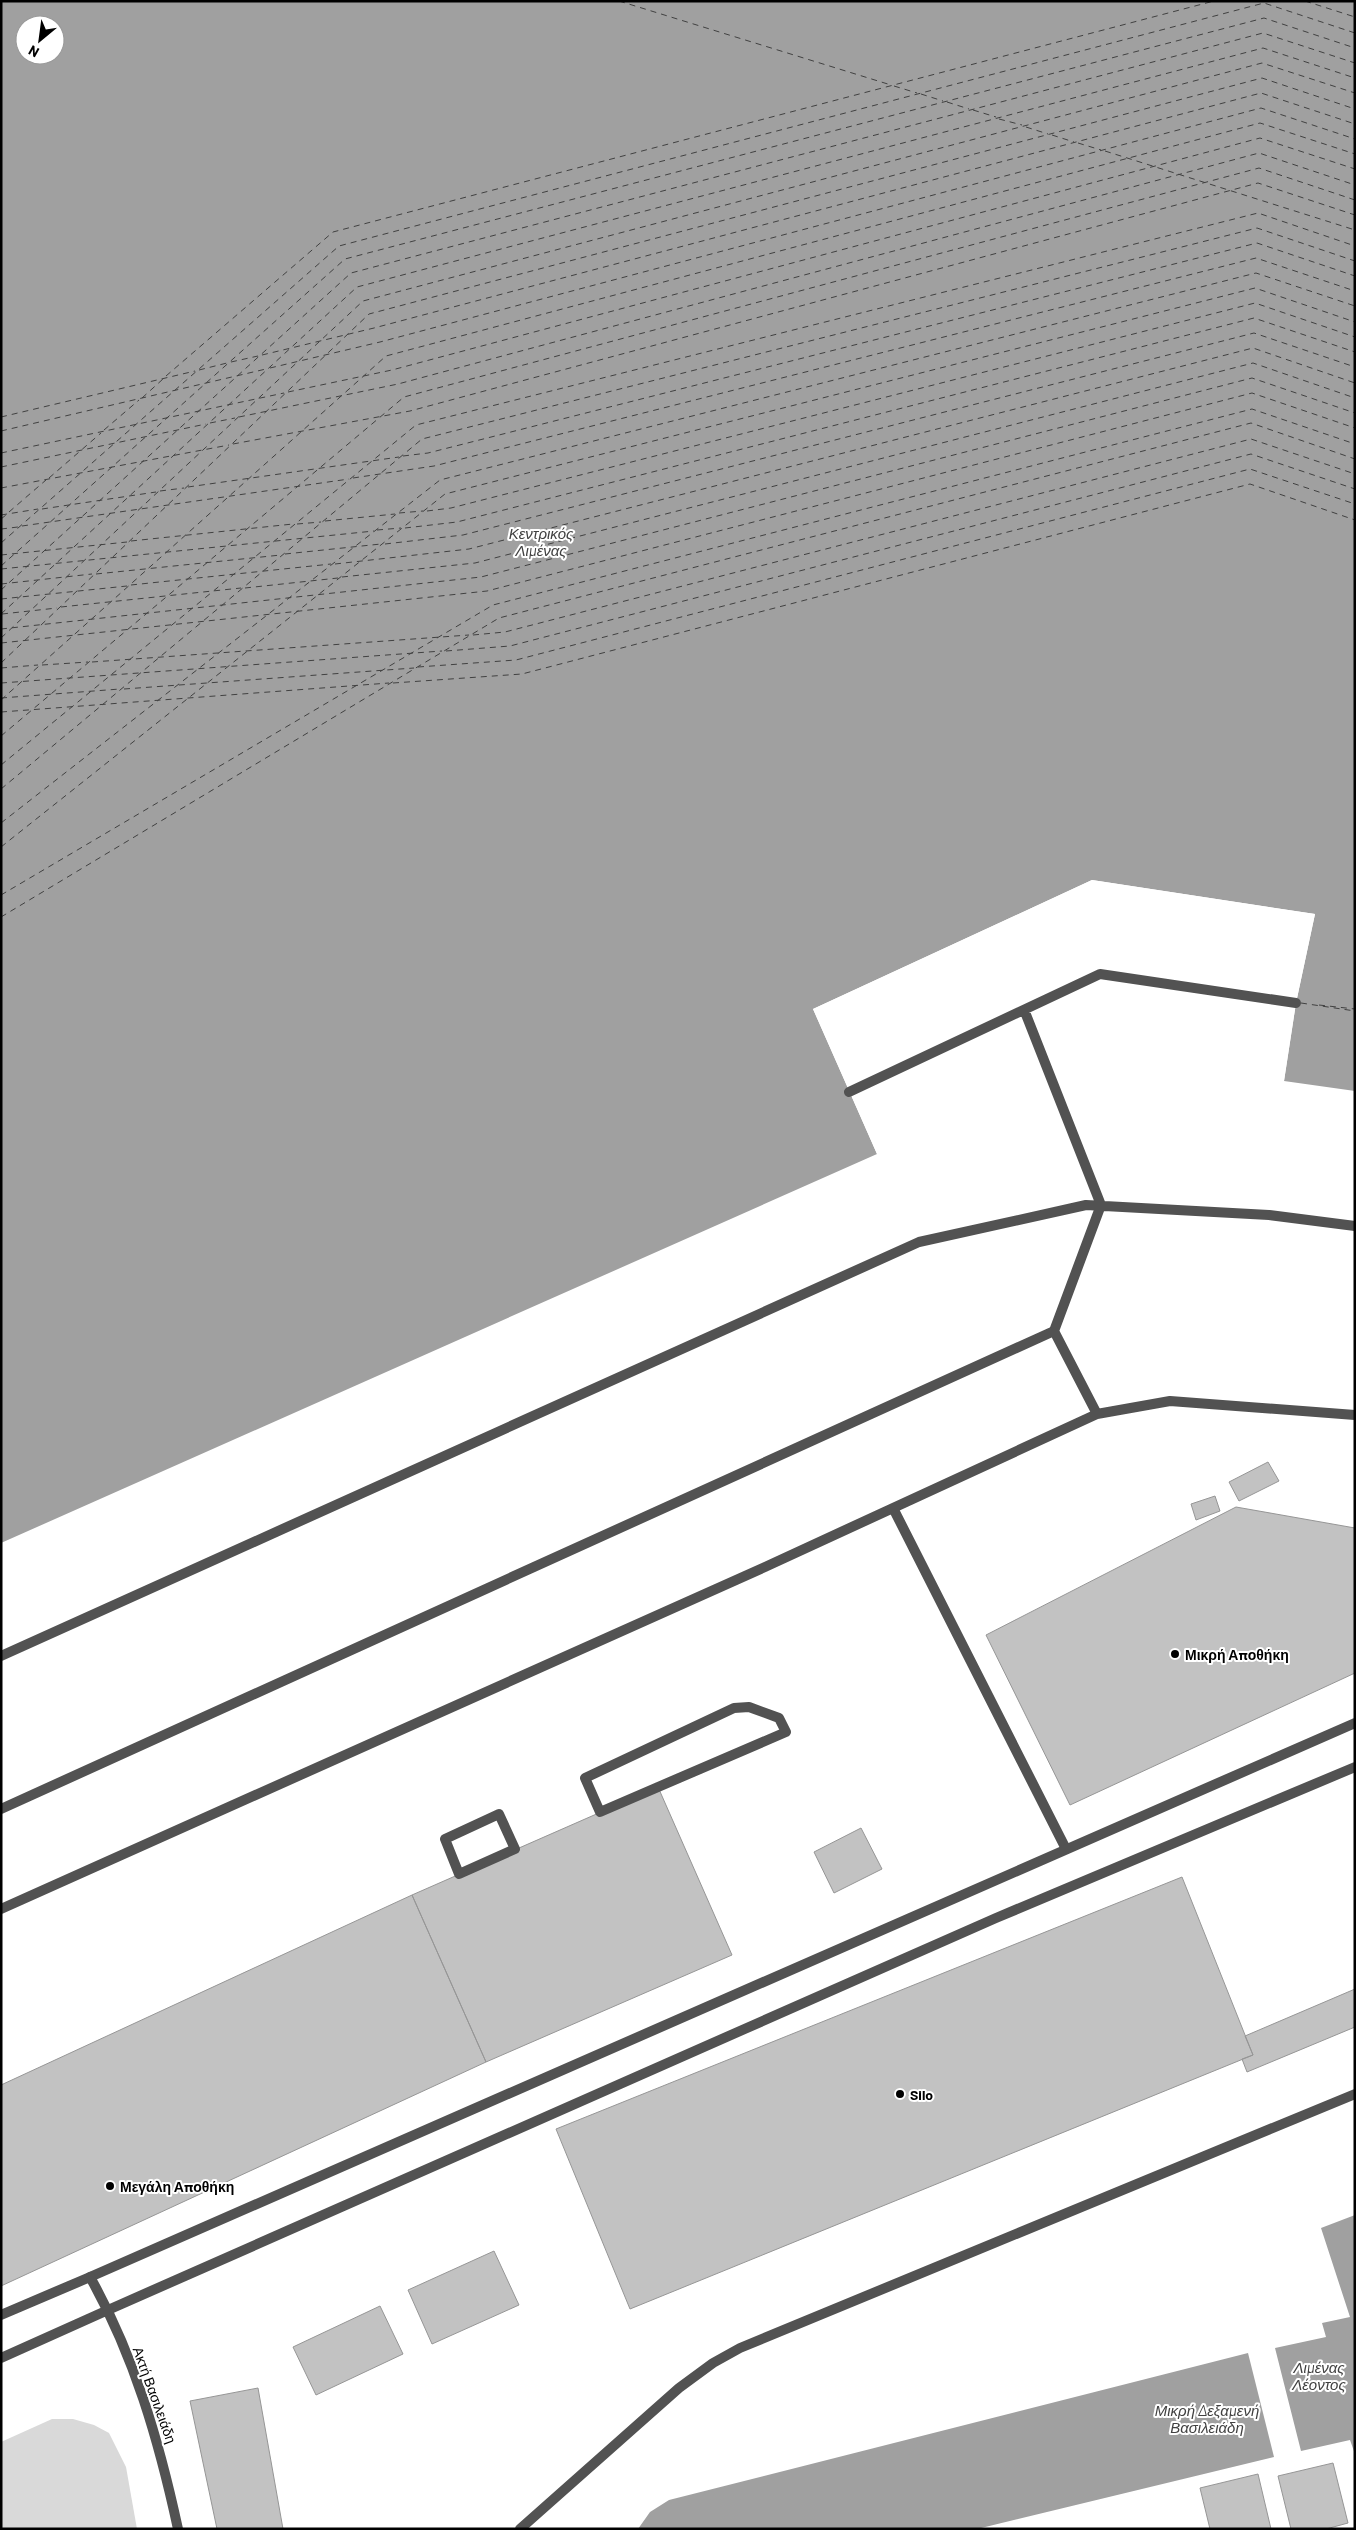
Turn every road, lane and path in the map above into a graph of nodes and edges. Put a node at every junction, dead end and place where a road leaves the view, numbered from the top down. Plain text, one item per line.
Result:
1 (1296, 1002) dead end
2 (1025, 1012) junction
3 (850, 1092) dead end
4 (1101, 1205) junction
5 (1355, 1226) edge
6 (1054, 1331) junction
7 (1097, 1414) junction
8 (1355, 1414) edge
9 (893, 1508) junction
10 (1, 1656) edge
11 (1355, 1723) edge
12 (1355, 1767) edge
13 (1355, 1772) edge
14 (1338, 1774) junction
15 (1, 1809) edge
16 (600, 1812) joint
17 (514, 1849) joint
18 (1066, 1849) junction
19 (1, 1909) edge
20 (1355, 2094) edge
21 (90, 2277) junction
22 (108, 2310) junction
23 (1, 2315) edge
24 (1, 2358) edge
25 (178, 2529) edge
26 (520, 2529) edge

1 - 2 street
2 - 3 street
2 - 4 street
4 - 5 street
4 - 6 street
4 - 10 street
6 - 7 street
6 - 15 street
7 - 8 street
7 - 9 street
9 - 18 street
9 - 19 street
11 - 18 street
12 - 14 street
13 - 14 street
14 - 22 street
16 - 16 street
17 - 17 street
18 - 21 street
20 - 26 street
21 - 22 street, Ακτή Βασιλειάδη
21 - 23 street
22 - 24 street
22 - 25 street, Ακτή Βασιλειάδη

